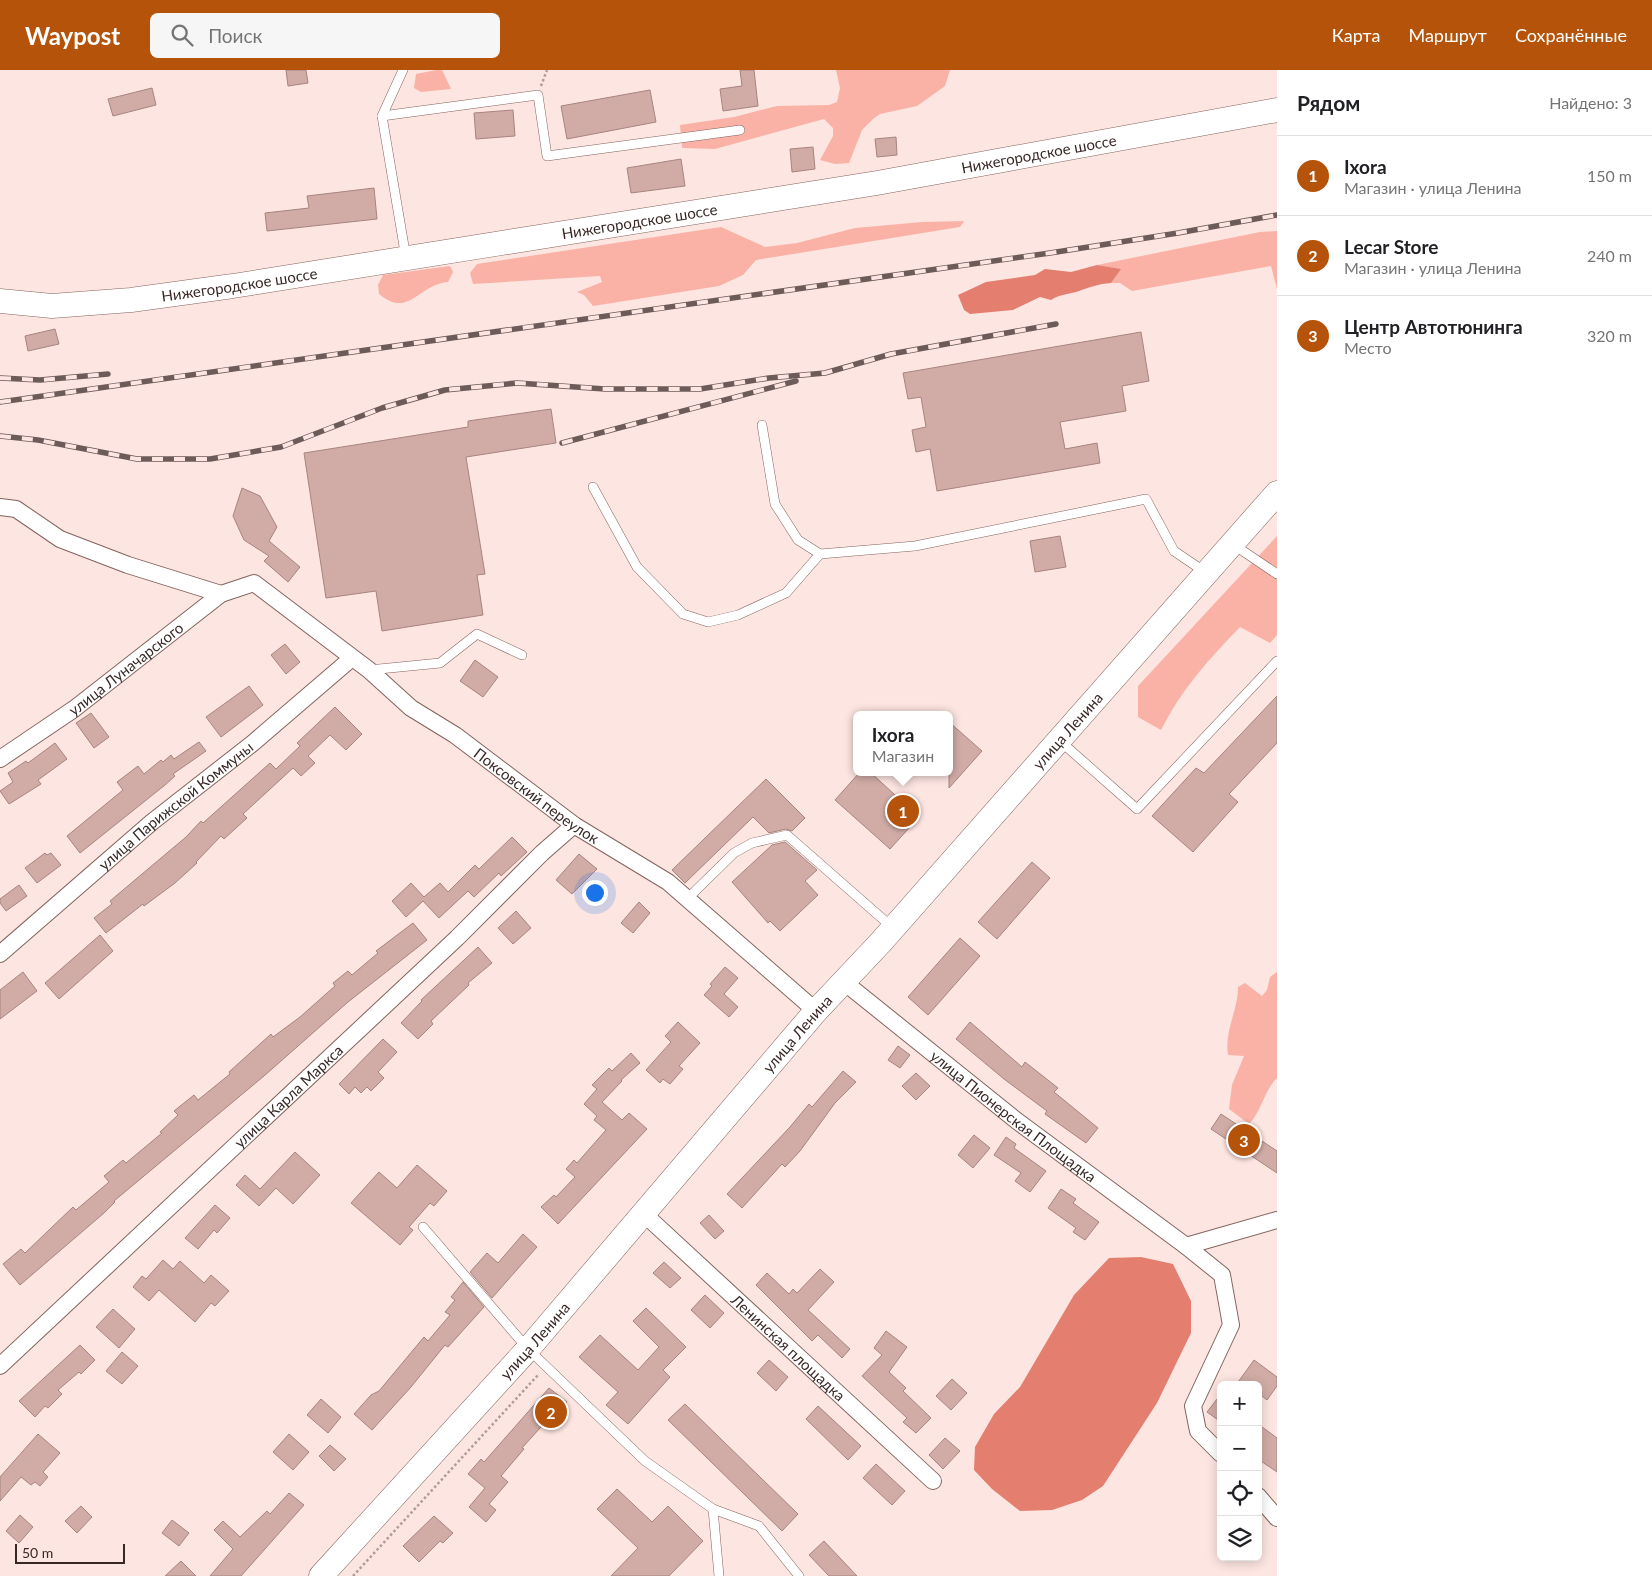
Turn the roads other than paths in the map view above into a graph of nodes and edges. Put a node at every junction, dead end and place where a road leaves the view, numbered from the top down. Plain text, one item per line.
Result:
1 (403, 70) edge
2 (1277, 110) edge
3 (382, 116) junction
4 (740, 130) dead end
5 (406, 260) junction
6 (0, 301) edge
7 (762, 425) dead end
8 (593, 487) dead end
9 (1277, 493) edge
10 (0, 507) edge
11 (1231, 542) junction
12 (820, 554) junction
13 (1205, 572) junction
14 (1277, 574) edge
15 (254, 582) joint
16 (221, 594) junction
17 (522, 655) dead end
18 (352, 658) junction
19 (1277, 661) edge
20 (369, 670) junction
21 (1058, 739) junction
22 (0, 759) edge
23 (574, 825) junction
24 (688, 898) junction
25 (893, 928) junction
26 (0, 954) edge
27 (844, 982) junction
28 (816, 1012) junction
29 (643, 1213) junction
30 (1277, 1220) edge
31 (423, 1227) dead end
32 (1186, 1246) junction
33 (528, 1349) junction
34 (0, 1366) edge
35 (1217, 1450) edge
36 (933, 1481) dead end
37 (1262, 1501) edge
38 (713, 1509) junction
39 (1277, 1518) edge
40 (321, 1576) edge
41 (719, 1576) edge
42 (799, 1576) edge

1 - 3 lane
2 - 5 main road, Нижегородское шоссе
3 - 4 lane
3 - 5 lane
5 - 6 main road, Нижегородское шоссе
7 - 12 lane
8 - 12 lane
9 - 11 main road, улица Ленина
10 - 16 street
11 - 13 main road, улица Ленина
11 - 14 lane
12 - 13 lane
13 - 21 main road, улица Ленина
15 - 16 street, улица Луначарского
15 - 18 street, Поксовский переулок
16 - 22 street, улица Луначарского
17 - 20 lane
18 - 20 street, Поксовский переулок
18 - 26 street, улица Парижской Коммуны
19 - 21 lane
20 - 23 street, Поксовский переулок
21 - 25 main road, улица Ленина
23 - 24 street, Поксовский переулок
23 - 34 street, улица Карла Маркса
24 - 25 lane
24 - 28 street, Поксовский переулок
25 - 27 main road, улица Ленина
27 - 28 main road, улица Ленина
27 - 32 street, улица Пионерская Площадка
28 - 29 main road, улица Ленина
29 - 33 main road, улица Ленина
29 - 36 street, Ленинская площадка
30 - 32 street
31 - 33 lane
32 - 35 street, улица Пионерская Площадка
33 - 38 lane
33 - 40 main road, улица Ленина
37 - 39 street
38 - 41 lane
38 - 42 lane

